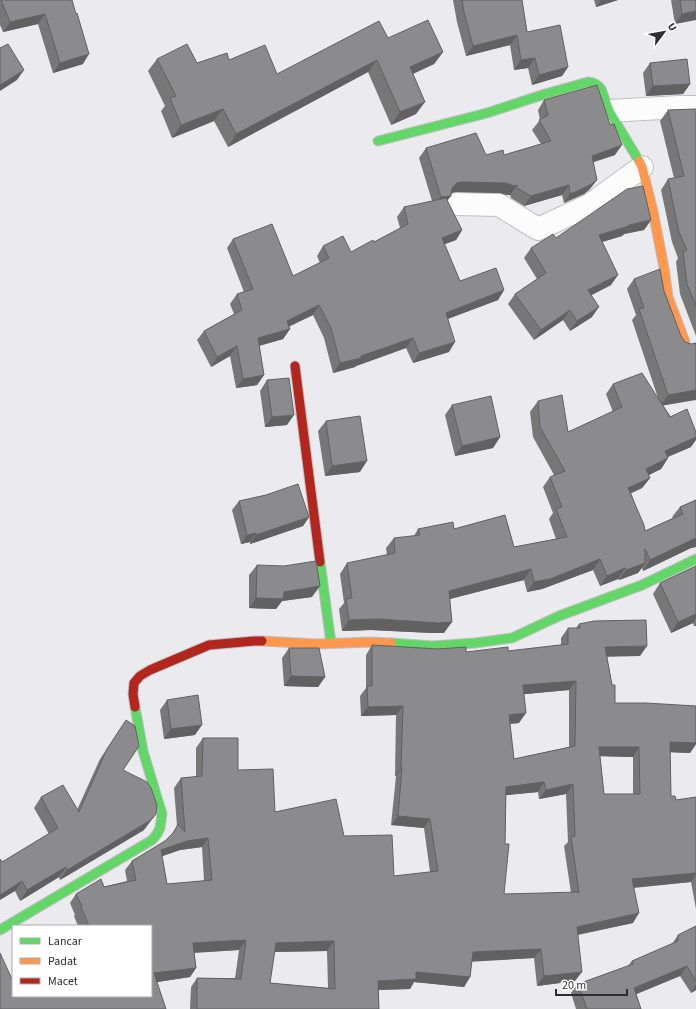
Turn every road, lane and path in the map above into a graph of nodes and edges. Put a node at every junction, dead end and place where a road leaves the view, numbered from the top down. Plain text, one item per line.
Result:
1 (696, 107) edge
2 (609, 111) junction
3 (378, 141) dead end
4 (642, 167) junction
5 (456, 204) dead end
6 (685, 342) edge
7 (295, 366) dead end
8 (696, 559) edge
9 (331, 643) junction
10 (0, 930) edge

1 - 2 street
2 - 3 street
2 - 4 street
4 - 5 street
4 - 6 street
7 - 9 street
8 - 9 street
9 - 10 street

